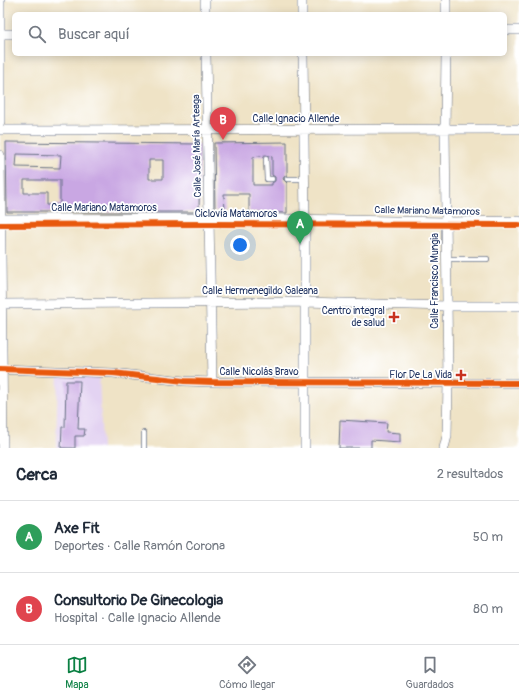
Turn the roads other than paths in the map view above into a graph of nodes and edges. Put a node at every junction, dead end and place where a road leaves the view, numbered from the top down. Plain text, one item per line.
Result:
1 (0, 0) edge
2 (205, 0) edge
3 (302, 0) edge
4 (446, 0) edge
5 (205, 12) edge
6 (302, 12) edge
7 (446, 12) edge
8 (507, 30) edge
9 (519, 30) edge
10 (0, 34) edge
11 (12, 34) edge
12 (206, 56) edge
13 (303, 56) edge
14 (446, 56) edge
15 (0, 122) edge
16 (519, 129) edge
17 (0, 130) edge
18 (208, 130) junction
19 (304, 130) junction
20 (445, 130) junction
21 (0, 155) edge
22 (266, 159) dead end
23 (272, 179) dead end
24 (287, 179) dead end
25 (304, 179) junction
26 (0, 219) edge
27 (209, 219) junction
28 (305, 219) junction
29 (519, 221) edge
30 (446, 222) junction
31 (446, 259) junction
32 (487, 259) dead end
33 (209, 302) junction
34 (305, 302) junction
35 (0, 304) edge
36 (446, 306) junction
37 (519, 306) edge
38 (1, 369) edge
39 (212, 382) junction
40 (304, 382) junction
41 (448, 382) junction
42 (519, 383) edge
43 (144, 433) dead end
44 (446, 436) junction
45 (3, 448) edge
46 (144, 448) edge
47 (305, 448) edge
48 (444, 448) edge
49 (452, 448) edge

1 - 10 street
2 - 5 street
3 - 6 street
4 - 7 street
8 - 9 street
10 - 11 street
10 - 15 street
12 - 18 street, Calle José María Arteaga
13 - 19 street
14 - 20 street, Calle Francisco Mungia
16 - 20 street, Calle Ignacio Allende
17 - 18 street, Calle Ignacio Allende
18 - 19 street, Calle Ignacio Allende
18 - 27 street, Calle José María Arteaga
19 - 20 street, Calle Ignacio Allende
19 - 25 street
20 - 30 street, Calle Francisco Mungia
21 - 26 street
22 - 23 lane
24 - 25 lane
25 - 28 street
26 - 27 street, Calle Mariano Matamoros
26 - 35 street
27 - 28 street, Calle Mariano Matamoros
27 - 33 street, Calle José María Arteaga
28 - 30 street, Calle Mariano Matamoros
28 - 34 street
29 - 30 street, Calle Mariano Matamoros
30 - 31 street, Calle Francisco Mungia
31 - 32 lane
31 - 36 street, Calle Francisco Mungia
33 - 34 street, Calle Hermenegildo Galeana
33 - 35 street, Calle Hermenegildo Galeana
33 - 39 street, Calle José María Arteaga
34 - 36 street, Calle Hermenegildo Galeana
34 - 40 street
35 - 38 street
36 - 37 street, Calle Hermenegildo Galeana
36 - 41 street, Calle Francisco Mungia
38 - 39 street, Calle Nicolás Bravo
38 - 45 street
39 - 40 street, Calle Nicolás Bravo
40 - 41 street, Calle Nicolás Bravo
40 - 47 street
41 - 42 street, Calle Nicolás Bravo
41 - 44 street, Calle Francisco Mungia
43 - 46 lane
44 - 48 street, Calle Francisco Mungia
44 - 49 street, Calle Francisco Mungia

